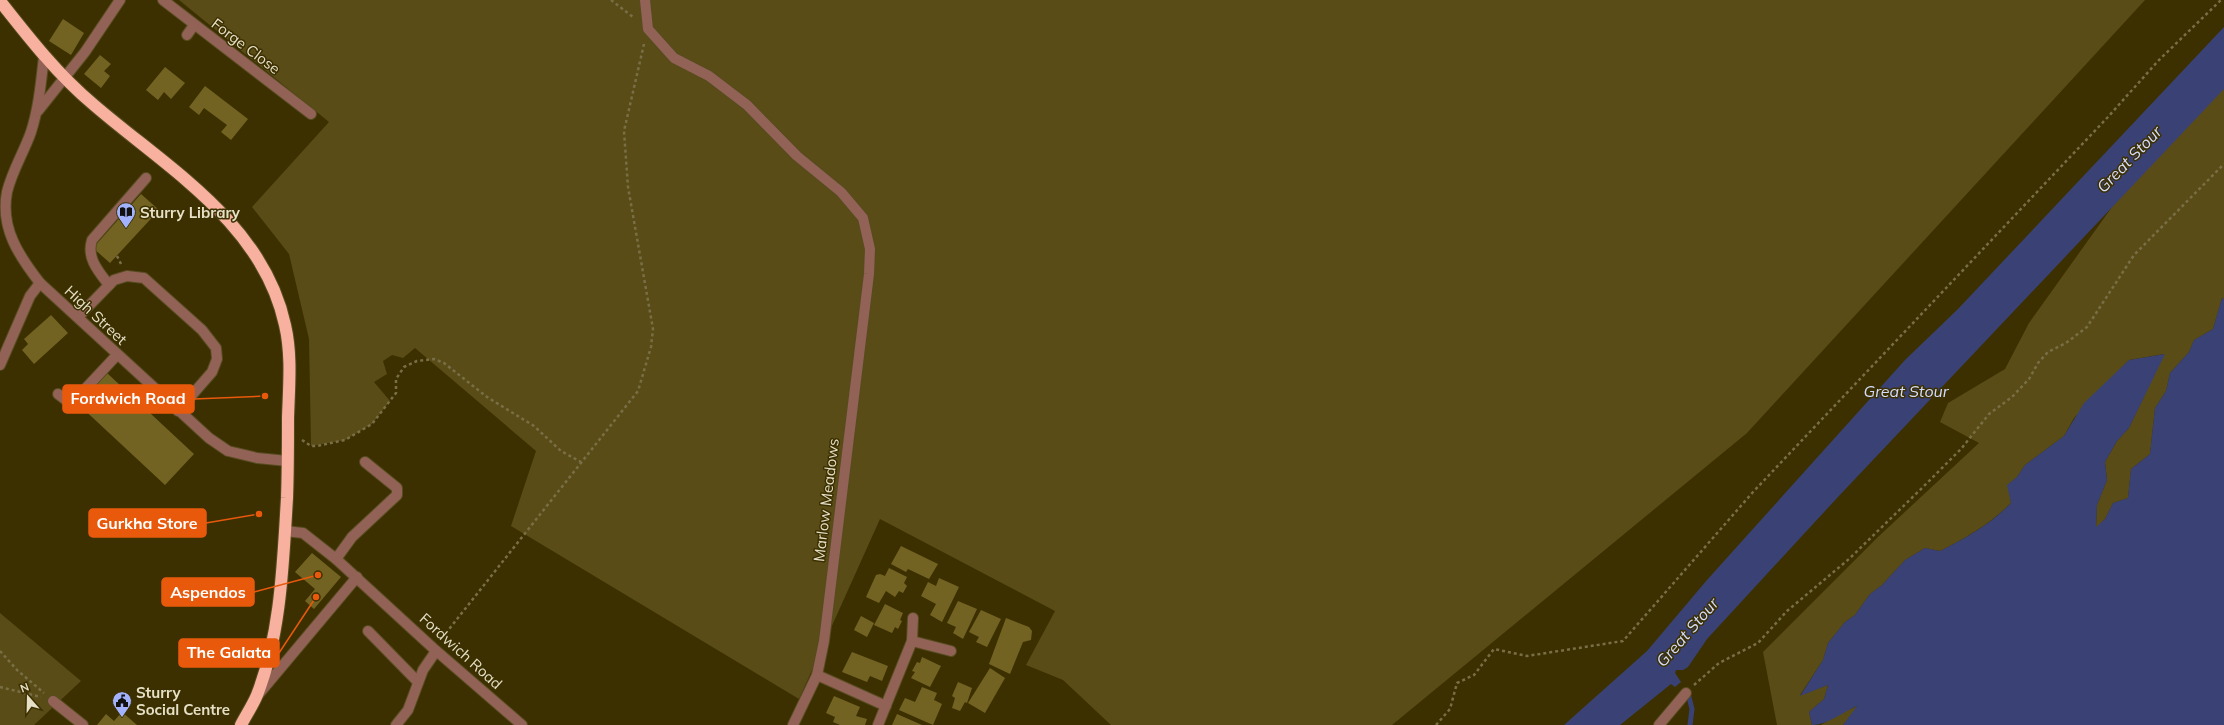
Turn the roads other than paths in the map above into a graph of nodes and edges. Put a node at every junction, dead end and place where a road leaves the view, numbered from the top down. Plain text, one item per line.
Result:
1 (120, 0) edge
2 (163, 0) edge
3 (645, 0) edge
4 (0, 1) edge
5 (194, 25) junction
6 (187, 35) dead end
7 (44, 56) junction
8 (64, 78) junction
9 (38, 110) junction
10 (311, 114) dead end
11 (146, 178) dead end
12 (40, 283) junction
13 (109, 285) junction
14 (78, 317) junction
15 (117, 355) junction
16 (0, 365) edge
17 (58, 394) dead end
18 (178, 411) junction
19 (288, 461) junction
20 (365, 462) dead end
21 (285, 531) junction
22 (336, 559) junction
23 (357, 577) junction
24 (913, 618) dead end
25 (368, 631) dead end
26 (912, 641) junction
27 (434, 650) junction
28 (951, 651) dead end
29 (817, 675) junction
30 (418, 682) junction
31 (1686, 693) road end
32 (257, 696) junction
33 (53, 701) road end
34 (886, 706) junction
35 (83, 725) edge
36 (241, 725) edge
37 (396, 725) edge
38 (522, 725) edge
39 (793, 725) edge
40 (878, 725) edge
41 (1659, 725) edge

1 - 8 street, High Street
2 - 5 street, Forge Close
3 - 29 street, Marlow Meadows
4 - 7 highway
5 - 6 street
5 - 10 street, Forge Close
7 - 8 highway
7 - 9 street, High Street
8 - 9 street, High Street
8 - 19 highway
9 - 12 street, High Street
11 - 13 street
12 - 14 street, High Street
12 - 16 street
13 - 14 street
13 - 18 street
14 - 15 street, High Street
15 - 17 street
15 - 18 street, High Street
18 - 19 street, High Street
19 - 21 highway
20 - 22 street
21 - 22 street, Fordwich Road
21 - 32 highway
22 - 23 street, Fordwich Road
23 - 27 street, Fordwich Road
23 - 32 street
24 - 26 street
25 - 30 street
26 - 28 street
26 - 34 street
27 - 30 street
27 - 38 street, Fordwich Road
29 - 34 street
29 - 39 street, Marlow Meadows
30 - 37 street
31 - 41 street
32 - 36 highway
33 - 35 street
34 - 40 street

